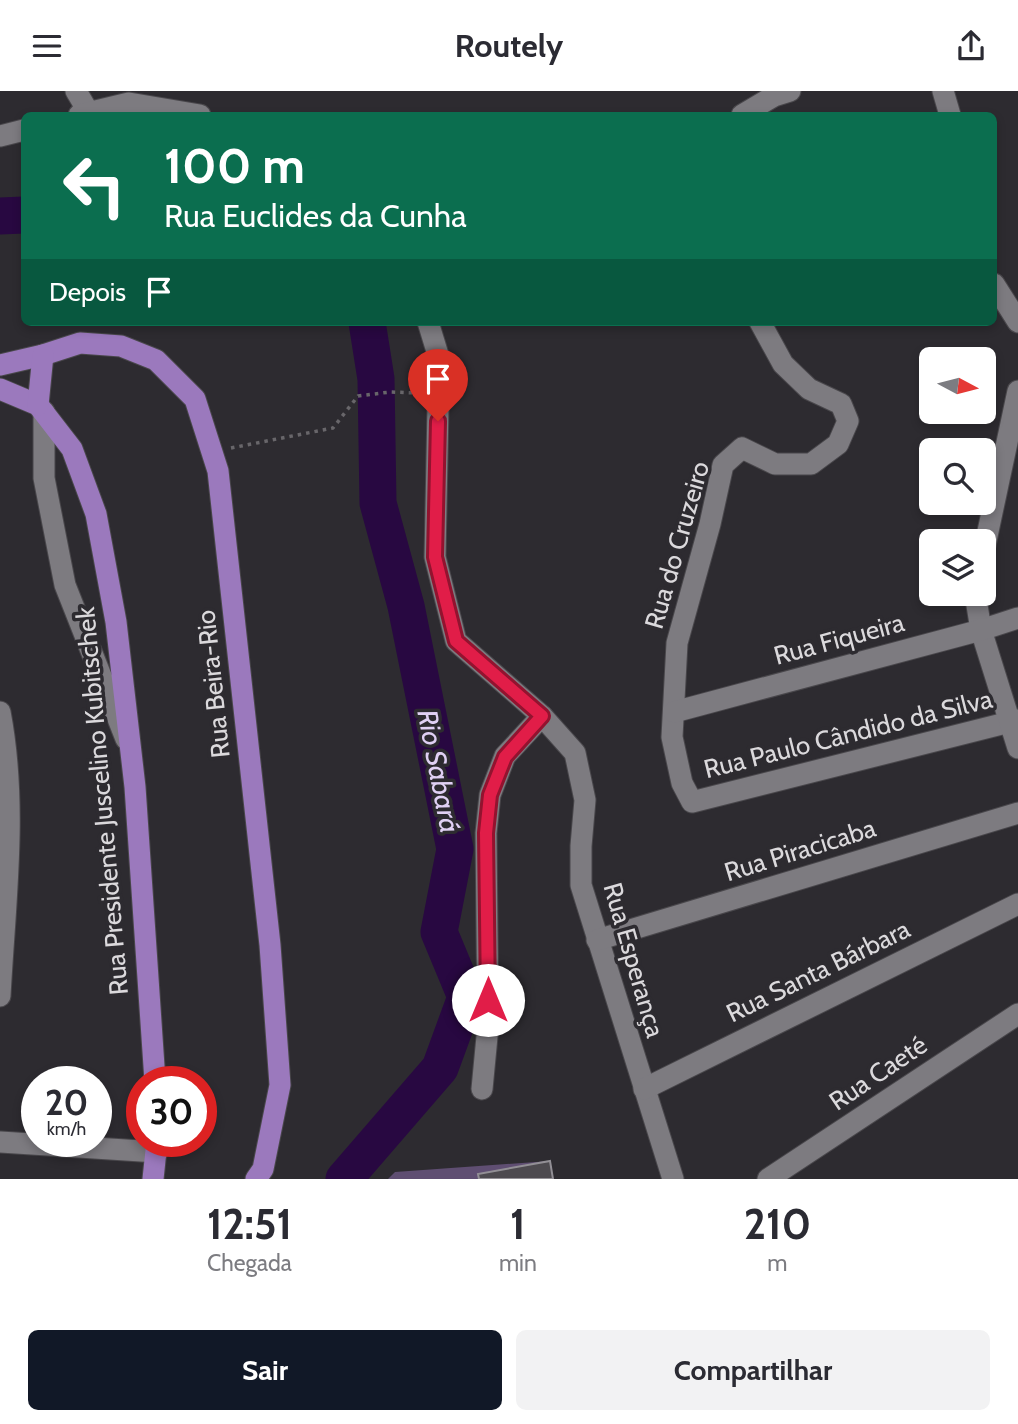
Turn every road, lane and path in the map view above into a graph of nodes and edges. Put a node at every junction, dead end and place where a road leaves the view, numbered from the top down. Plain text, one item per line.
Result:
1 (76, 91) edge
2 (790, 91) edge
3 (943, 91) edge
4 (133, 97) edge
5 (83, 112) edge
6 (90, 112) edge
7 (189, 112) edge
8 (747, 112) edge
9 (949, 112) edge
10 (21, 131) edge
11 (0, 136) edge
12 (997, 289) edge
13 (1018, 322) edge
14 (429, 326) edge
15 (762, 326) edge
16 (43, 355) junction
17 (0, 365) edge
18 (0, 389) edge
19 (1018, 391) edge
20 (439, 393) junction
21 (41, 408) junction
22 (1015, 423) edge
23 (212, 452) junction
24 (989, 529) edge
25 (977, 606) edge
26 (1018, 618) edge
27 (981, 631) junction
28 (0, 712) edge
29 (674, 712) junction
30 (542, 716) junction
31 (1014, 722) edge
32 (1018, 748) edge
33 (131, 751) junction
34 (692, 802) joint
35 (1018, 813) edge
36 (1018, 904) edge
37 (597, 940) junction
38 (0, 996) edge
39 (1018, 1014) edge
40 (154, 1066) edge
41 (482, 1089) dead end
42 (643, 1089) junction
43 (0, 1142) edge
44 (126, 1146) edge
45 (156, 1157) edge
46 (153, 1179) edge
47 (256, 1179) edge
48 (673, 1179) edge
49 (768, 1179) edge

1 - 5 street
2 - 8 street
3 - 9 street
4 - 6 street
4 - 7 street
10 - 11 street
12 - 13 street
14 - 20 street
15 - 29 street, Rua do Cruzeiro
16 - 17 main road, Rua Beira-Rio
16 - 21 main road
16 - 23 main road, Rua Beira-Rio
18 - 21 main road
19 - 22 street
20 - 23 path
20 - 30 street
21 - 33 street
21 - 33 main road, Rua Presidente Juscelino Kubitschek
22 - 24 street
23 - 47 main road, Rua Beira-Rio
25 - 27 street
26 - 27 street, Rua Fiqueira
27 - 29 street, Rua Fiqueira
27 - 31 street
28 - 38 street
29 - 34 street, Rua do Cruzeiro
30 - 37 street, Rua Esperança
30 - 41 street
31 - 32 street
31 - 34 street, Rua Paulo Cândido da Silva
33 - 40 main road, Rua Presidente Juscelino Kubitschek
35 - 37 street, Rua Piracicaba
36 - 42 street, Rua Santa Bárbara
37 - 42 street, Rua Esperança
39 - 49 street, Rua Caeté
42 - 48 street, Rua Esperança
43 - 44 street
45 - 46 main road

